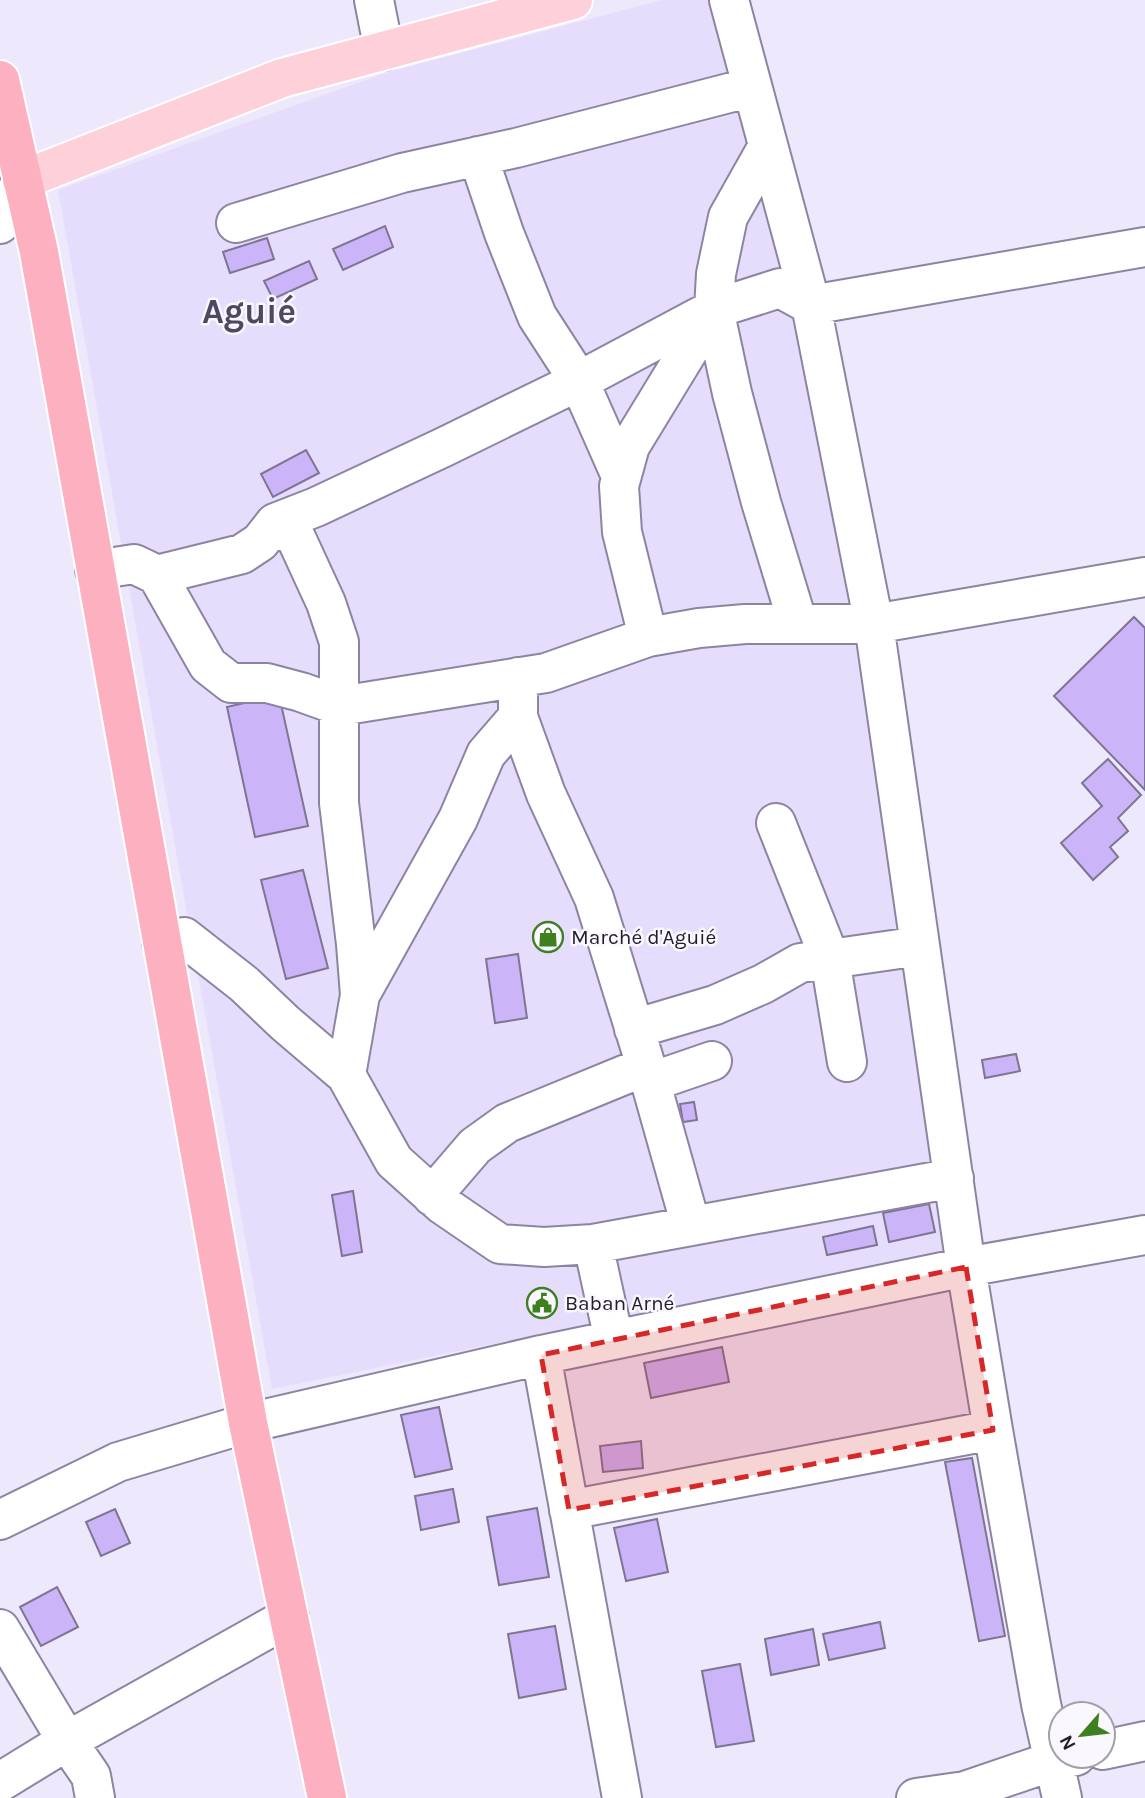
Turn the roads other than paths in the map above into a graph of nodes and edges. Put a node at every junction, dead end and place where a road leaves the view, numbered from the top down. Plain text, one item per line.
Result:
1 (374, 0) edge
2 (573, 0) edge
3 (729, 0) edge
4 (384, 51) junction
5 (0, 80) edge
6 (752, 87) junction
7 (768, 146) junction
8 (478, 156) junction
9 (22, 180) junction
10 (236, 223) dead end
11 (0, 224) edge
12 (1145, 247) edge
13 (811, 305) junction
14 (714, 309) junction
15 (579, 381) junction
16 (621, 476) junction
17 (275, 523) junction
18 (95, 570) junction
19 (157, 575) junction
20 (1145, 577) edge
21 (797, 624) junction
22 (874, 624) junction
23 (648, 638) junction
24 (518, 677) junction
25 (340, 706) junction
26 (519, 717) junction
27 (776, 823) dead end
28 (162, 942) junction
29 (920, 946) junction
30 (830, 959) junction
31 (360, 995) junction
32 (634, 1029) junction
33 (712, 1061) dead end
34 (847, 1062) dead end
35 (648, 1074) junction
36 (346, 1075) junction
37 (954, 1178) junction
38 (432, 1196) junction
39 (691, 1226) junction
40 (1145, 1235) edge
41 (593, 1244) junction
42 (967, 1267) junction
43 (614, 1340) junction
44 (541, 1355) junction
45 (247, 1423) junction
46 (993, 1430) junction
47 (569, 1510) junction
48 (0, 1520) edge
49 (289, 1617) junction
50 (0, 1629) edge
51 (1047, 1718) edge
52 (67, 1741) junction
53 (1145, 1741) edge
54 (1117, 1747) edge
55 (1047, 1765) edge
56 (1064, 1770) edge
57 (0, 1782) edge
58 (95, 1798) edge
59 (327, 1798) edge
60 (622, 1798) edge
61 (916, 1798) edge
62 (1062, 1798) edge

1 - 4 street
2 - 4 main road
3 - 6 street
4 - 9 main road
5 - 9 highway
6 - 7 street
6 - 8 street
7 - 13 street
7 - 14 street
8 - 10 street
8 - 15 street
9 - 11 street
9 - 18 highway
12 - 13 street
13 - 14 street
13 - 22 street
14 - 15 street
14 - 16 street
14 - 21 street
15 - 16 street
15 - 17 street
16 - 23 street
17 - 19 street
17 - 25 street
18 - 19 street
18 - 28 highway
19 - 25 street
20 - 22 street
21 - 22 street
21 - 23 street
22 - 29 street
23 - 24 street
24 - 25 street
24 - 26 street
25 - 31 street
26 - 31 street
26 - 32 street
27 - 30 street
28 - 36 street
28 - 45 highway
29 - 30 street
29 - 37 street
30 - 32 street
30 - 34 street
31 - 36 street
32 - 35 street
33 - 35 street
35 - 38 street
35 - 39 street
36 - 38 street
37 - 39 street
37 - 42 street
38 - 41 street
39 - 41 street
40 - 42 street
41 - 43 street
42 - 43 street
42 - 46 street
43 - 44 street
44 - 45 street
44 - 47 street
45 - 48 street
45 - 49 highway
46 - 47 street
46 - 51 street
47 - 60 street
49 - 52 street
49 - 59 highway
50 - 52 street
52 - 57 street
52 - 58 street
53 - 54 street
55 - 61 street
56 - 62 street

